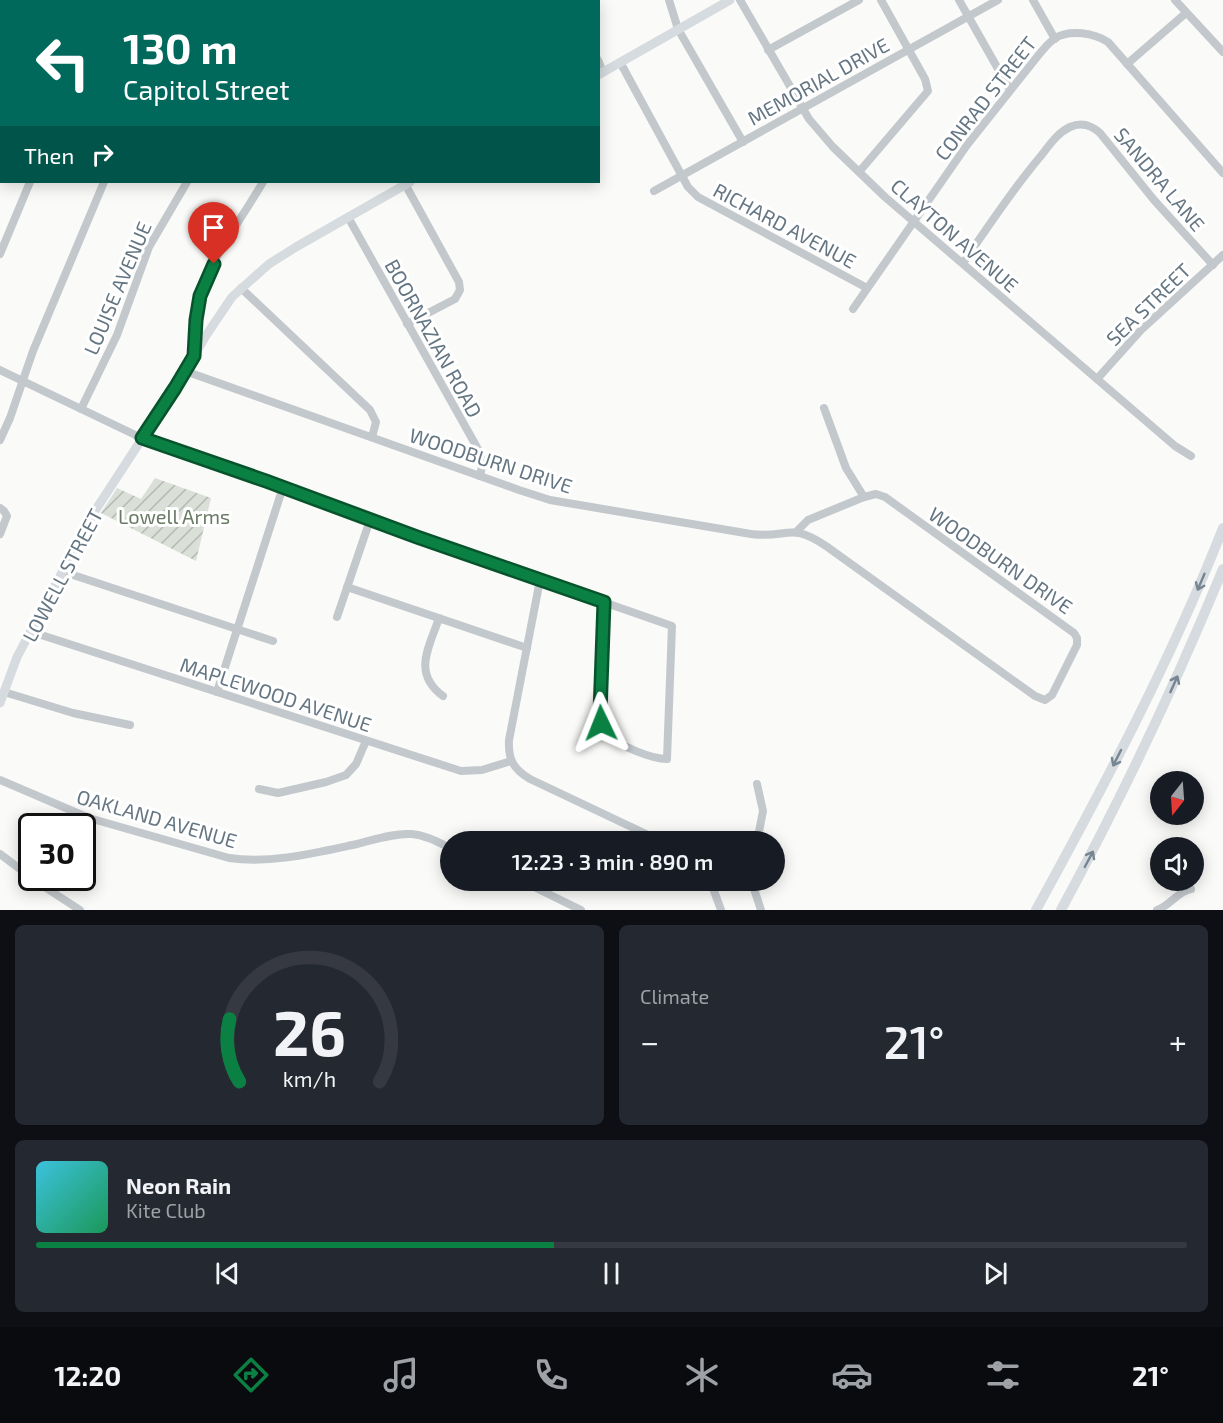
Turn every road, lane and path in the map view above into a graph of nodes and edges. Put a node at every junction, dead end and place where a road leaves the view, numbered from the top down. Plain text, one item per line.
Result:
1 (669, 0) edge
2 (730, 0) edge
3 (740, 0) edge
4 (859, 0) edge
5 (881, 0) edge
6 (959, 0) edge
7 (998, 0) edge
8 (1033, 0) edge
9 (1175, 0) edge
10 (1186, 13) junction
11 (969, 16) junction
12 (678, 29) junction
13 (1055, 39) junction
14 (768, 50) junction
15 (909, 50) junction
16 (1223, 52) edge
17 (620, 62) junction
18 (1127, 64) junction
19 (601, 73) edge
20 (1010, 90) junction
21 (803, 109) junction
22 (743, 142) junction
23 (859, 172) junction
24 (1223, 172) edge
25 (682, 176) junction
26 (30, 183) edge
27 (104, 183) edge
28 (186, 183) edge
29 (262, 183) edge
30 (408, 183) edge
31 (654, 191) dead end
32 (348, 217) junction
33 (913, 221) junction
34 (0, 254) edge
35 (1223, 255) edge
36 (963, 263) junction
37 (1213, 265) junction
38 (241, 288) junction
39 (867, 288) junction
40 (852, 309) dead end
41 (407, 324) junction
42 (194, 356) junction
43 (0, 370) edge
44 (186, 370) junction
45 (1097, 379) junction
46 (22, 380) junction
47 (824, 408) dead end
48 (81, 409) junction
49 (372, 437) junction
50 (142, 438) junction
51 (0, 440) edge
52 (1191, 456) dead end
53 (480, 476) junction
54 (283, 487) junction
55 (864, 497) junction
56 (0, 508) edge
57 (370, 520) junction
58 (1223, 528) edge
59 (797, 531) junction
60 (1, 532) edge
61 (1223, 569) edge
62 (64, 572) junction
63 (540, 580) junction
64 (347, 587) junction
65 (604, 602) junction
66 (336, 617) dead end
67 (439, 618) junction
68 (237, 630) junction
69 (32, 632) junction
70 (273, 641) dead end
71 (527, 648) junction
72 (4, 692) junction
73 (217, 692) junction
74 (443, 696) dead end
75 (0, 703) edge
76 (130, 725) dead end
77 (366, 741) junction
78 (511, 761) junction
79 (0, 780) edge
80 (757, 784) dead end
81 (259, 789) dead end
82 (640, 831) edge
83 (759, 831) edge
84 (440, 844) edge
85 (0, 855) edge
86 (542, 891) edge
87 (714, 891) edge
88 (755, 891) edge
89 (1185, 891) edge
90 (80, 910) edge
91 (581, 910) edge
92 (721, 910) edge
93 (761, 910) edge
94 (1036, 910) edge
95 (1061, 910) edge
96 (1157, 910) edge

1 - 12 street
2 - 12 main road
3 - 14 street, CLAYTON AVENUE
4 - 14 street
5 - 15 street
6 - 11 street
7 - 11 street, MEMORIAL DRIVE
8 - 13 street
9 - 10 street
10 - 16 street
10 - 18 street
11 - 15 street, MEMORIAL DRIVE
11 - 20 street
12 - 17 main road
12 - 22 street
13 - 18 street, CONRAD STREET
13 - 20 street, CONRAD STREET
14 - 21 street, CLAYTON AVENUE
15 - 21 street, MEMORIAL DRIVE
15 - 23 street
17 - 19 main road
17 - 25 street, RICHARD AVENUE
18 - 24 street, CONRAD STREET
20 - 33 street, CONRAD STREET
21 - 22 street, MEMORIAL DRIVE
21 - 23 street, CLAYTON AVENUE
22 - 25 street, MEMORIAL DRIVE
23 - 33 street, CLAYTON AVENUE
25 - 31 street, MEMORIAL DRIVE
25 - 39 street, RICHARD AVENUE
26 - 34 street
27 - 46 street
28 - 48 street, LOUISE AVENUE
29 - 42 street
30 - 32 main road, LOWELL STREET
30 - 41 street
32 - 38 main road, LOWELL STREET
32 - 41 street, BOORNAZIAN ROAD
33 - 36 street, CLAYTON AVENUE
33 - 39 street, CONRAD STREET
35 - 37 street, SEA STREET
36 - 37 street, SANDRA LANE
36 - 45 street, CLAYTON AVENUE
37 - 45 street, SEA STREET
38 - 42 main road, LOWELL STREET
38 - 49 street
39 - 40 street, CONRAD STREET
41 - 53 street, BOORNAZIAN ROAD
42 - 44 main road, LOWELL STREET
43 - 46 street
44 - 49 street, WOODBURN DRIVE
44 - 50 main road, LOWELL STREET
45 - 52 street, CLAYTON AVENUE
46 - 48 street
46 - 51 street
47 - 55 street
48 - 50 street
49 - 53 street, WOODBURN DRIVE
50 - 54 street
50 - 62 main road, LOWELL STREET
53 - 59 street, WOODBURN DRIVE
54 - 57 street
54 - 68 street
55 - 59 street, WOODBURN DRIVE
55 - 59 street, WOODBURN DRIVE
56 - 60 street
57 - 63 street
57 - 64 street
58 -> 94 highway
95 -> 61 highway
62 - 68 street
62 - 69 main road, LOWELL STREET
63 - 65 street
63 - 71 street
64 - 66 street
64 - 67 street
65 - 65 street
67 - 71 street
67 - 74 street
68 - 70 street
68 - 73 street
69 - 72 main road, LOWELL STREET
69 - 73 street, MAPLEWOOD AVENUE
71 - 78 street
72 - 75 main road, LOWELL STREET
72 - 76 street
73 - 77 street, MAPLEWOOD AVENUE
77 - 78 street, MAPLEWOOD AVENUE
77 - 81 street
78 - 82 street
79 - 84 street, OAKLAND AVENUE
80 - 83 street
85 - 90 street
86 - 91 street
87 - 92 street
88 - 93 street
89 - 96 street

